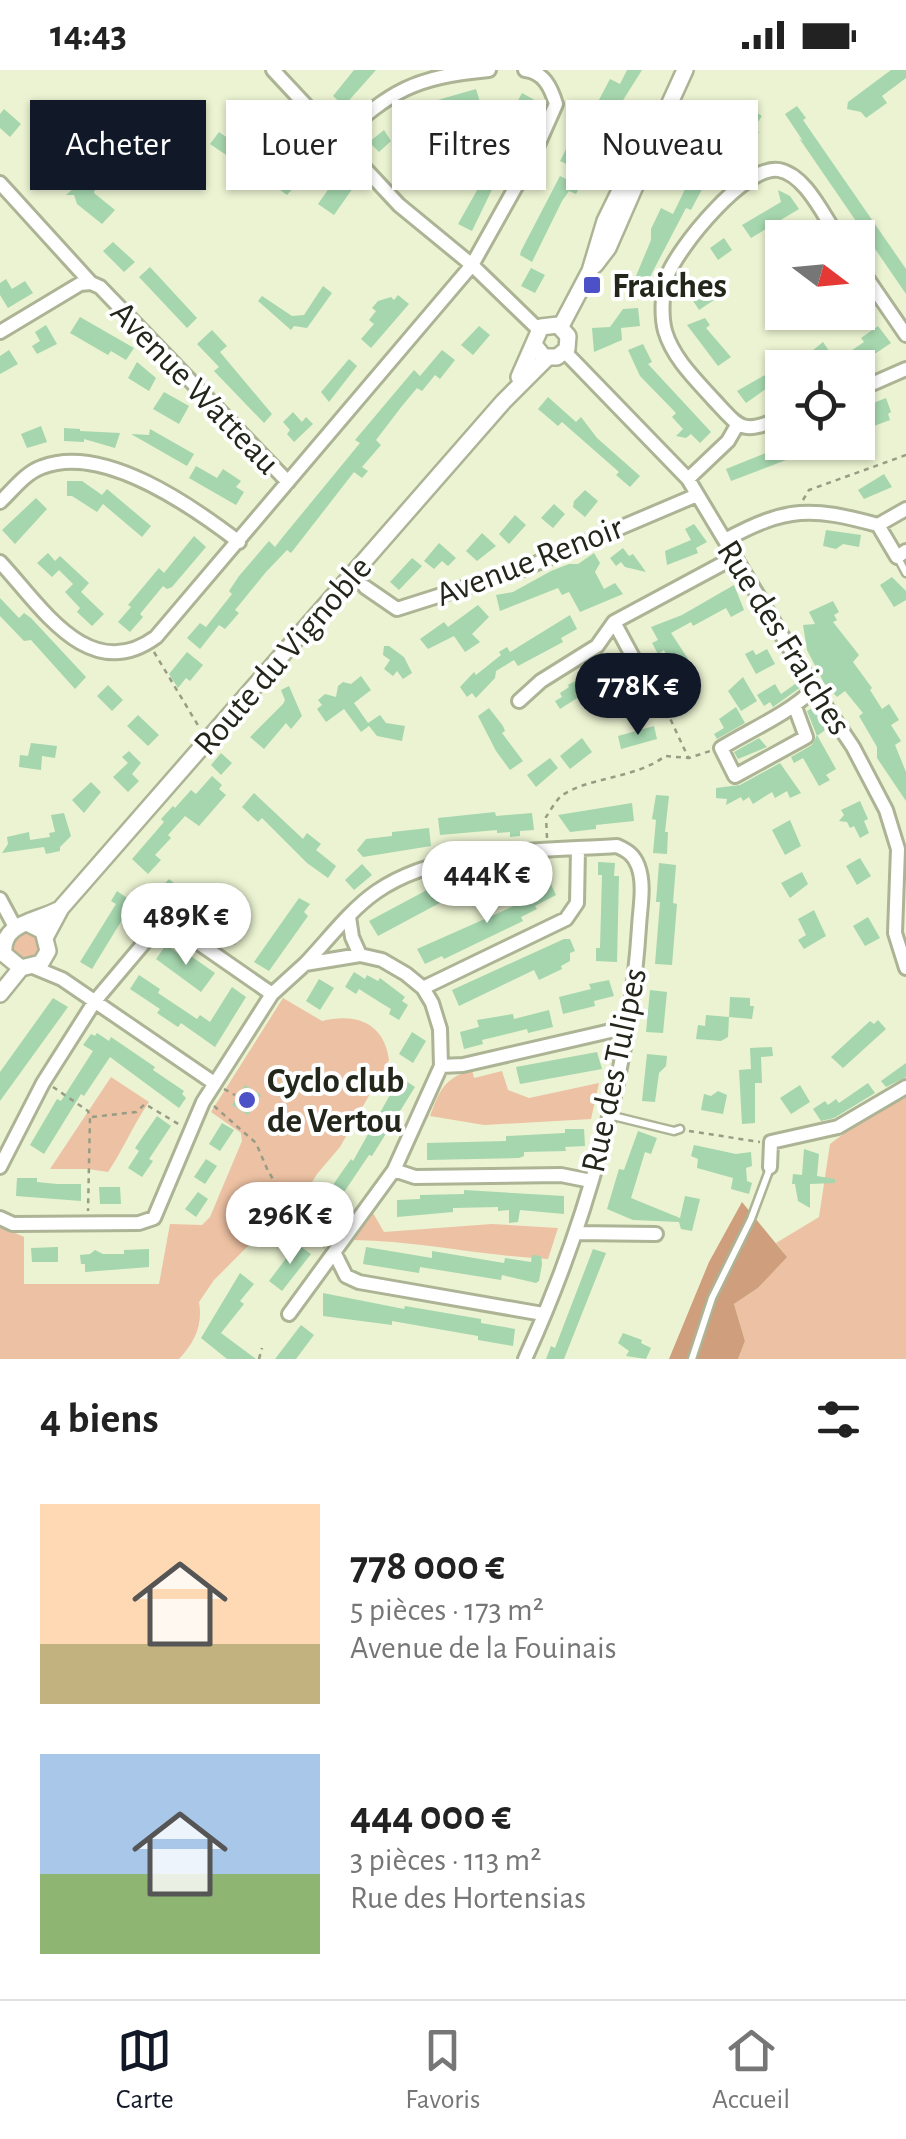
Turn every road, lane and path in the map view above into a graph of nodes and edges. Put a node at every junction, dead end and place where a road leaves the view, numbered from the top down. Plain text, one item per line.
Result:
1 (273, 70) edge
2 (295, 70) edge
3 (489, 70) edge
4 (526, 70) edge
5 (685, 70) edge
6 (285, 82) junction
7 (301, 100) edge
8 (372, 111) edge
9 (372, 177) edge
10 (0, 182) edge
11 (826, 220) edge
12 (472, 266) junction
13 (90, 283) junction
14 (875, 290) edge
15 (561, 326) junction
16 (538, 329) junction
17 (0, 332) edge
18 (906, 335) edge
19 (534, 346) junction
20 (565, 352) junction
21 (547, 358) junction
22 (906, 368) edge
23 (875, 382) edge
24 (503, 402) junction
25 (765, 425) edge
26 (736, 426) junction
27 (906, 455) edge
28 (688, 479) junction
29 (288, 482) junction
30 (697, 494) junction
31 (0, 502) edge
32 (906, 509) edge
33 (800, 511) junction
34 (878, 525) junction
35 (725, 540) junction
36 (239, 542) junction
37 (902, 554) edge
38 (735, 558) junction
39 (0, 562) edge
40 (906, 573) edge
41 (365, 587) dead end
42 (614, 622) junction
43 (148, 643) junction
44 (814, 689) junction
45 (645, 700) joint
46 (519, 701) dead end
47 (795, 707) junction
48 (209, 740) junction
49 (721, 748) junction
50 (689, 758) junction
51 (578, 849) junction
52 (548, 850) junction
53 (0, 899) edge
54 (61, 908) junction
55 (349, 916) junction
56 (22, 925) junction
57 (46, 936) junction
58 (360, 956) junction
59 (3, 959) edge
60 (33, 964) junction
61 (305, 964) junction
62 (906, 968) edge
63 (423, 988) junction
64 (0, 994) edge
65 (272, 994) junction
66 (96, 1001) junction
67 (628, 1027) junction
68 (441, 1066) junction
69 (43, 1082) junction
70 (214, 1082) junction
71 (906, 1087) edge
72 (204, 1102) junction
73 (607, 1115) junction
74 (90, 1117) junction
75 (191, 1129) junction
76 (680, 1129) joint
77 (771, 1142) junction
78 (770, 1166) joint
79 (0, 1167) edge
80 (394, 1170) junction
81 (590, 1180) junction
82 (0, 1218) edge
83 (88, 1223) junction
84 (575, 1233) junction
85 (656, 1234) dead end
86 (337, 1248) junction
87 (288, 1314) dead end
88 (543, 1314) junction
89 (262, 1348) dead end
90 (259, 1359) edge
91 (525, 1359) edge
92 (692, 1359) edge

1 - 6 street
2 - 6 street
3 - 8 street
4 - 12 street, Avenue Watteau
5 - 15 street
6 - 7 street
9 - 12 street
10 - 13 street
11 - 26 street
12 - 16 street
12 - 29 street, Avenue Watteau
13 - 17 street, Avenue Watteau
13 - 29 street, Avenue Watteau
14 - 18 street
15 - 16 street
15 - 20 street
16 - 19 street
19 - 21 street
19 - 24 street, Route du Vignoble
20 - 21 street
20 - 28 street, Rue des Fraiches
21 - 24 street, Route du Vignoble
22 - 23 street
24 - 48 street, Route du Vignoble
25 - 26 street
26 - 28 street
27 - 33 path
28 - 30 street, Rue des Fraiches
29 - 36 street, Avenue Watteau
30 - 35 street, Rue des Fraiches
30 - 41 street, Avenue Renoir
31 - 36 street
32 - 34 street
33 - 34 street
33 - 35 street
34 - 37 street
35 - 38 street, Rue des Fraiches
36 - 43 street, Avenue Watteau
37 - 40 lane
38 - 42 street
38 - 44 street, Rue des Fraiches
39 - 43 street
42 - 45 street
42 - 46 street
43 - 48 path
44 - 47 street
44 - 62 street, Rue des Fraiches
45 - 50 path
47 - 49 street
47 - 49 street
48 - 54 street, Route du Vignoble
49 - 50 path
50 - 52 path
51 - 52 street, Rue des Tulipes
51 - 63 street
51 - 67 street, Rue des Tulipes
52 - 55 street, Rue des Tulipes
53 - 56 street
54 - 56 street, Route du Vignoble
54 - 57 street, Route du Vignoble
55 - 58 street
55 - 61 street, Rue des Tulipes
56 - 57 street
56 - 59 street
57 - 60 street
58 - 61 street
58 - 63 street
59 - 60 street
60 - 64 street
60 - 66 street
61 - 65 street, Rue des Tulipes
63 - 68 street
65 - 66 street
65 - 70 street, Rue des Tulipes
66 - 69 street
66 - 70 street
67 - 68 street
67 - 73 street, Rue des Tulipes
68 - 80 street
69 - 74 path
69 - 79 street
70 - 72 street, Rue des Tulipes
71 - 77 street
72 - 75 street, Rue des Tulipes
72 - 86 path
73 - 76 lane
73 - 81 street, Rue des Tulipes
74 - 75 path
74 - 83 path
75 - 83 street, Rue des Tulipes
76 - 77 path
77 - 78 street
78 - 92 lane
80 - 81 street
80 - 86 street
81 - 84 street, Rue des Tulipes
82 - 83 street
84 - 85 street
84 - 88 street, Rue des Tulipes
86 - 87 street
86 - 88 street
88 - 91 street, Rue des Tulipes
89 - 90 path

